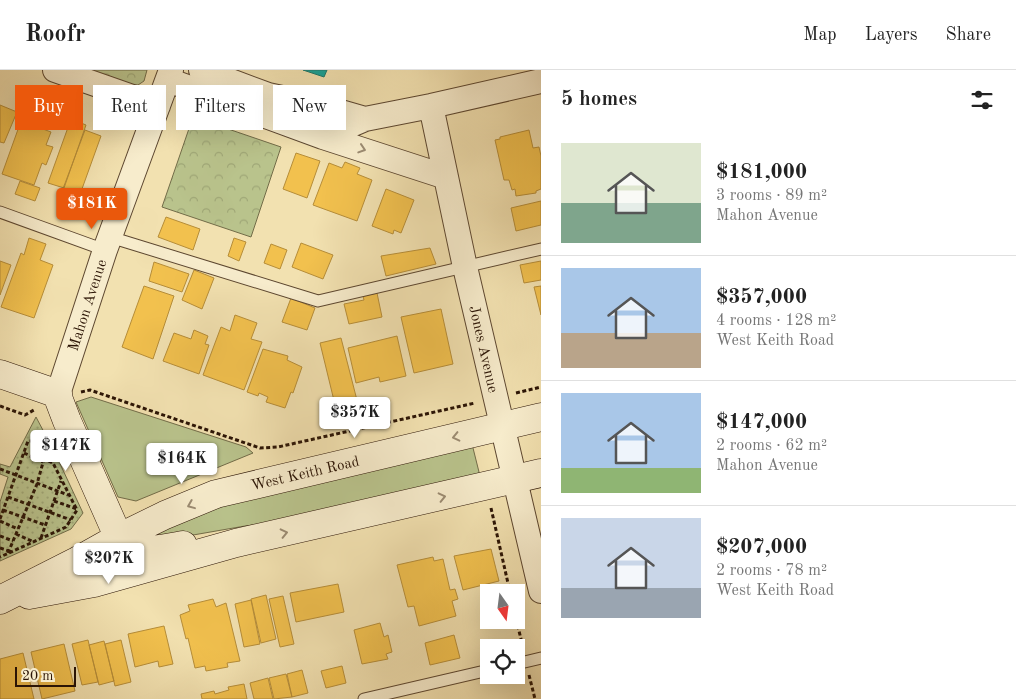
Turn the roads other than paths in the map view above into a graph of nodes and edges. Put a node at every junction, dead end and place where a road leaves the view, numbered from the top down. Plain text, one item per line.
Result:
1 (54, 70) edge
2 (201, 70) edge
3 (169, 75) edge
4 (541, 81) edge
5 (97, 85) edge
6 (431, 106) junction
7 (365, 119) junction
8 (149, 130) edge
9 (323, 137) junction
10 (446, 177) junction
11 (0, 212) edge
12 (107, 244) junction
13 (541, 249) edge
14 (465, 267) junction
15 (0, 374) edge
16 (58, 398) junction
17 (541, 417) edge
18 (503, 426) junction
19 (528, 476) edge
20 (118, 538) junction
21 (236, 543) junction
22 (45, 592) junction
23 (541, 592) edge
24 (0, 600) edge
25 (541, 658) edge
26 (525, 662) edge
27 (480, 672) edge
28 (364, 699) edge

1 - 5 street
2 - 7 street
3 - 9 street
4 - 6 street
6 - 7 street
6 - 10 street, Jones Avenue
7 - 9 street
8 - 12 street, Mahon Avenue
9 -> 10 street
10 - 14 street, Jones Avenue
11 - 12 lane
12 - 14 lane
12 - 16 street, Mahon Avenue
13 - 14 lane
14 - 18 street, Jones Avenue
15 - 16 main road
16 - 20 main road
17 - 18 main road, West Keith Road
18 - 19 street, Jones Avenue
18 -> 20 main road, West Keith Road
21 -> 19 main road, West Keith Road
19 - 23 street, Jones Avenue
20 - 21 main road
20 - 22 main road
20 - 24 main road, West Keith Road
21 - 22 main road, West Keith Road
22 - 24 main road, West Keith Road
25 - 26 lane
27 - 28 lane

